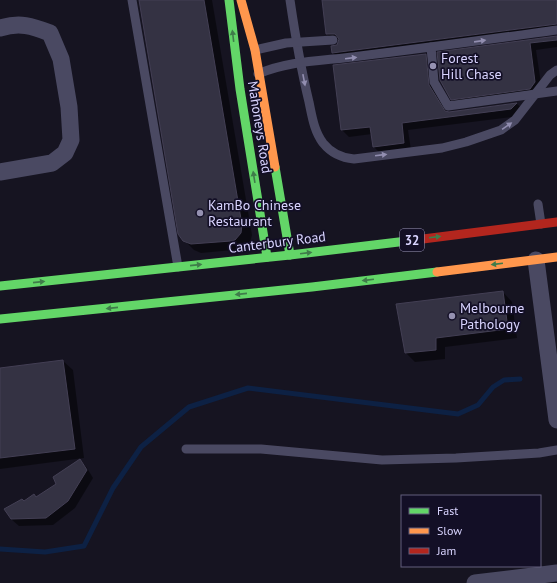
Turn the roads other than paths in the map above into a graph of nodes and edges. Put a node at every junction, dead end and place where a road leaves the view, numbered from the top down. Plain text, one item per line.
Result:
1 (132, 0) edge
2 (229, 0) edge
3 (241, 0) edge
4 (290, 0) edge
5 (0, 28) edge
6 (557, 30) edge
7 (333, 40) dead end
8 (431, 47) junction
9 (246, 58) junction
10 (557, 70) edge
11 (249, 81) junction
12 (557, 91) edge
13 (0, 172) edge
14 (538, 204) dead end
15 (557, 222) edge
16 (541, 224) junction
17 (557, 257) edge
18 (289, 258) junction
19 (268, 260) junction
20 (536, 260) junction
21 (178, 267) junction
22 (0, 286) edge
23 (0, 319) edge
24 (557, 420) edge
25 (186, 449) dead end
26 (557, 450) edge
27 (557, 573) edge
28 (475, 583) edge

1 - 21 lane
9 -> 2 main road, Mahoneys Road
3 - 9 main road, Mahoneys Road
4 -> 10 lane
5 - 13 street
8 -> 6 lane
7 - 9 lane
11 -> 8 lane
8 - 12 lane
9 - 11 main road, Mahoneys Road
9 - 11 main road, Mahoneys Road
11 - 18 main road, Mahoneys Road
19 -> 11 main road, Mahoneys Road
14 - 16 lane
15 - 16 main road, Canterbury Road / 32
18 -> 16 main road, Canterbury Road / 32
17 - 20 main road
18 - 19 main road, Canterbury Road / 32
21 -> 19 main road, Canterbury Road / 32
20 -> 23 main road
20 - 24 street
22 -> 21 main road, Canterbury Road / 32
25 - 26 lane
27 - 28 street

